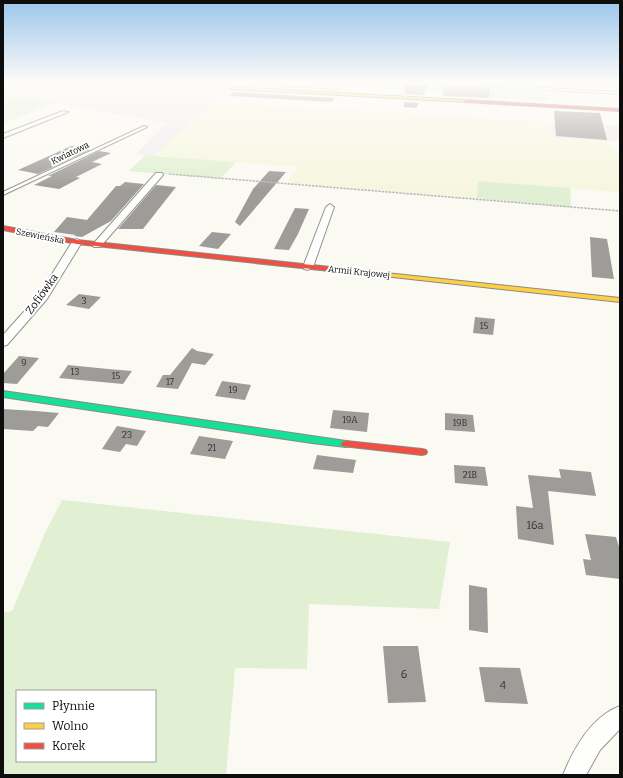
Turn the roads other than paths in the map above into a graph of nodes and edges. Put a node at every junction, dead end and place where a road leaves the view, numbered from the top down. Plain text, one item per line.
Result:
1 (49, 118) edge
2 (145, 127) dead end
3 (3, 136) edge
4 (159, 175) road end
5 (3, 194) edge
6 (330, 206) dead end
7 (3, 228) edge
8 (77, 242) junction
9 (97, 245) junction
10 (308, 267) junction
11 (620, 300) edge
12 (3, 342) edge
13 (3, 394) edge
14 (422, 452) dead end
15 (620, 716) edge
16 (574, 775) edge

1 - 3 street
2 - 5 lane, Kwiatowa
4 - 9 street
6 - 10 street
7 - 8 street, Szewieńska
8 - 9 street, Armii Krajowej
8 - 12 street, Zofiówka
9 - 10 street, Armii Krajowej
10 - 11 street, Armii Krajowej
13 - 14 street
15 - 16 street

